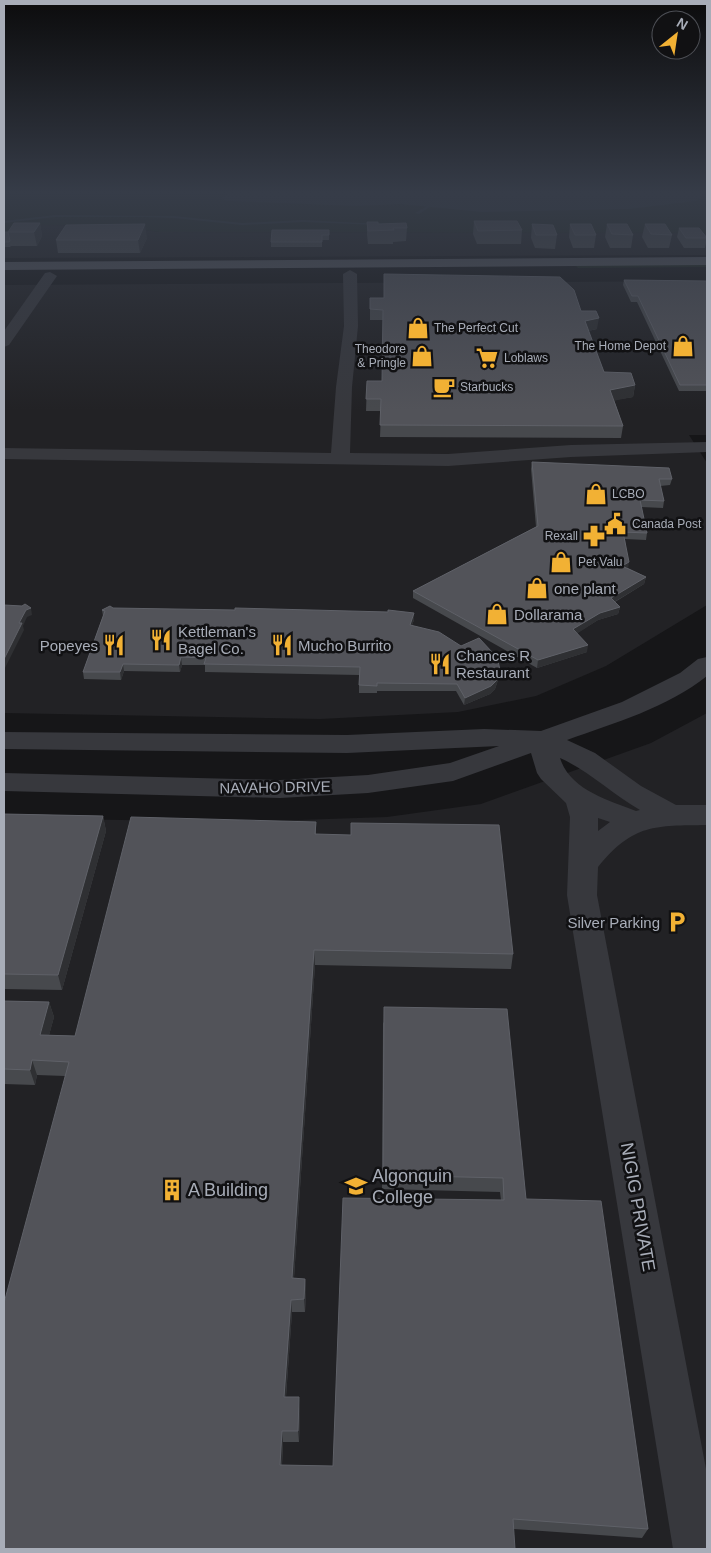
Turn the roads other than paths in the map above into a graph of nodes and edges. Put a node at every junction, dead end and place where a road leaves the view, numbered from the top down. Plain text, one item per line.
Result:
1 (508, 265) edge
2 (4, 266) edge
3 (352, 269) junction
4 (707, 272) edge
5 (4, 276) edge
6 (50, 276) junction
7 (4, 342) edge
8 (707, 447) edge
9 (4, 454) edge
10 (340, 460) junction
11 (707, 664) edge
12 (4, 740) edge
13 (540, 740) junction
14 (4, 782) edge
15 (579, 799) junction
16 (671, 815) junction
17 (707, 816) edge
18 (634, 820) junction
19 (583, 864) junction
20 (698, 1549) edge

1 - 3 main road
2 - 3 main road
3 - 4 main road
3 - 6 main road
3 - 10 street
5 - 6 main road
6 - 7 street
8 - 10 street
9 - 10 street
11 - 13 street, NAVAHO DRIVE
12 - 13 street, NAVAHO DRIVE
13 - 14 street, NAVAHO DRIVE
13 - 15 street
13 - 16 street
15 - 18 street
15 - 19 street, NIGIG PRIVATE
16 - 17 street
16 - 18 street
18 - 19 street
19 - 20 street, NIGIG PRIVATE

